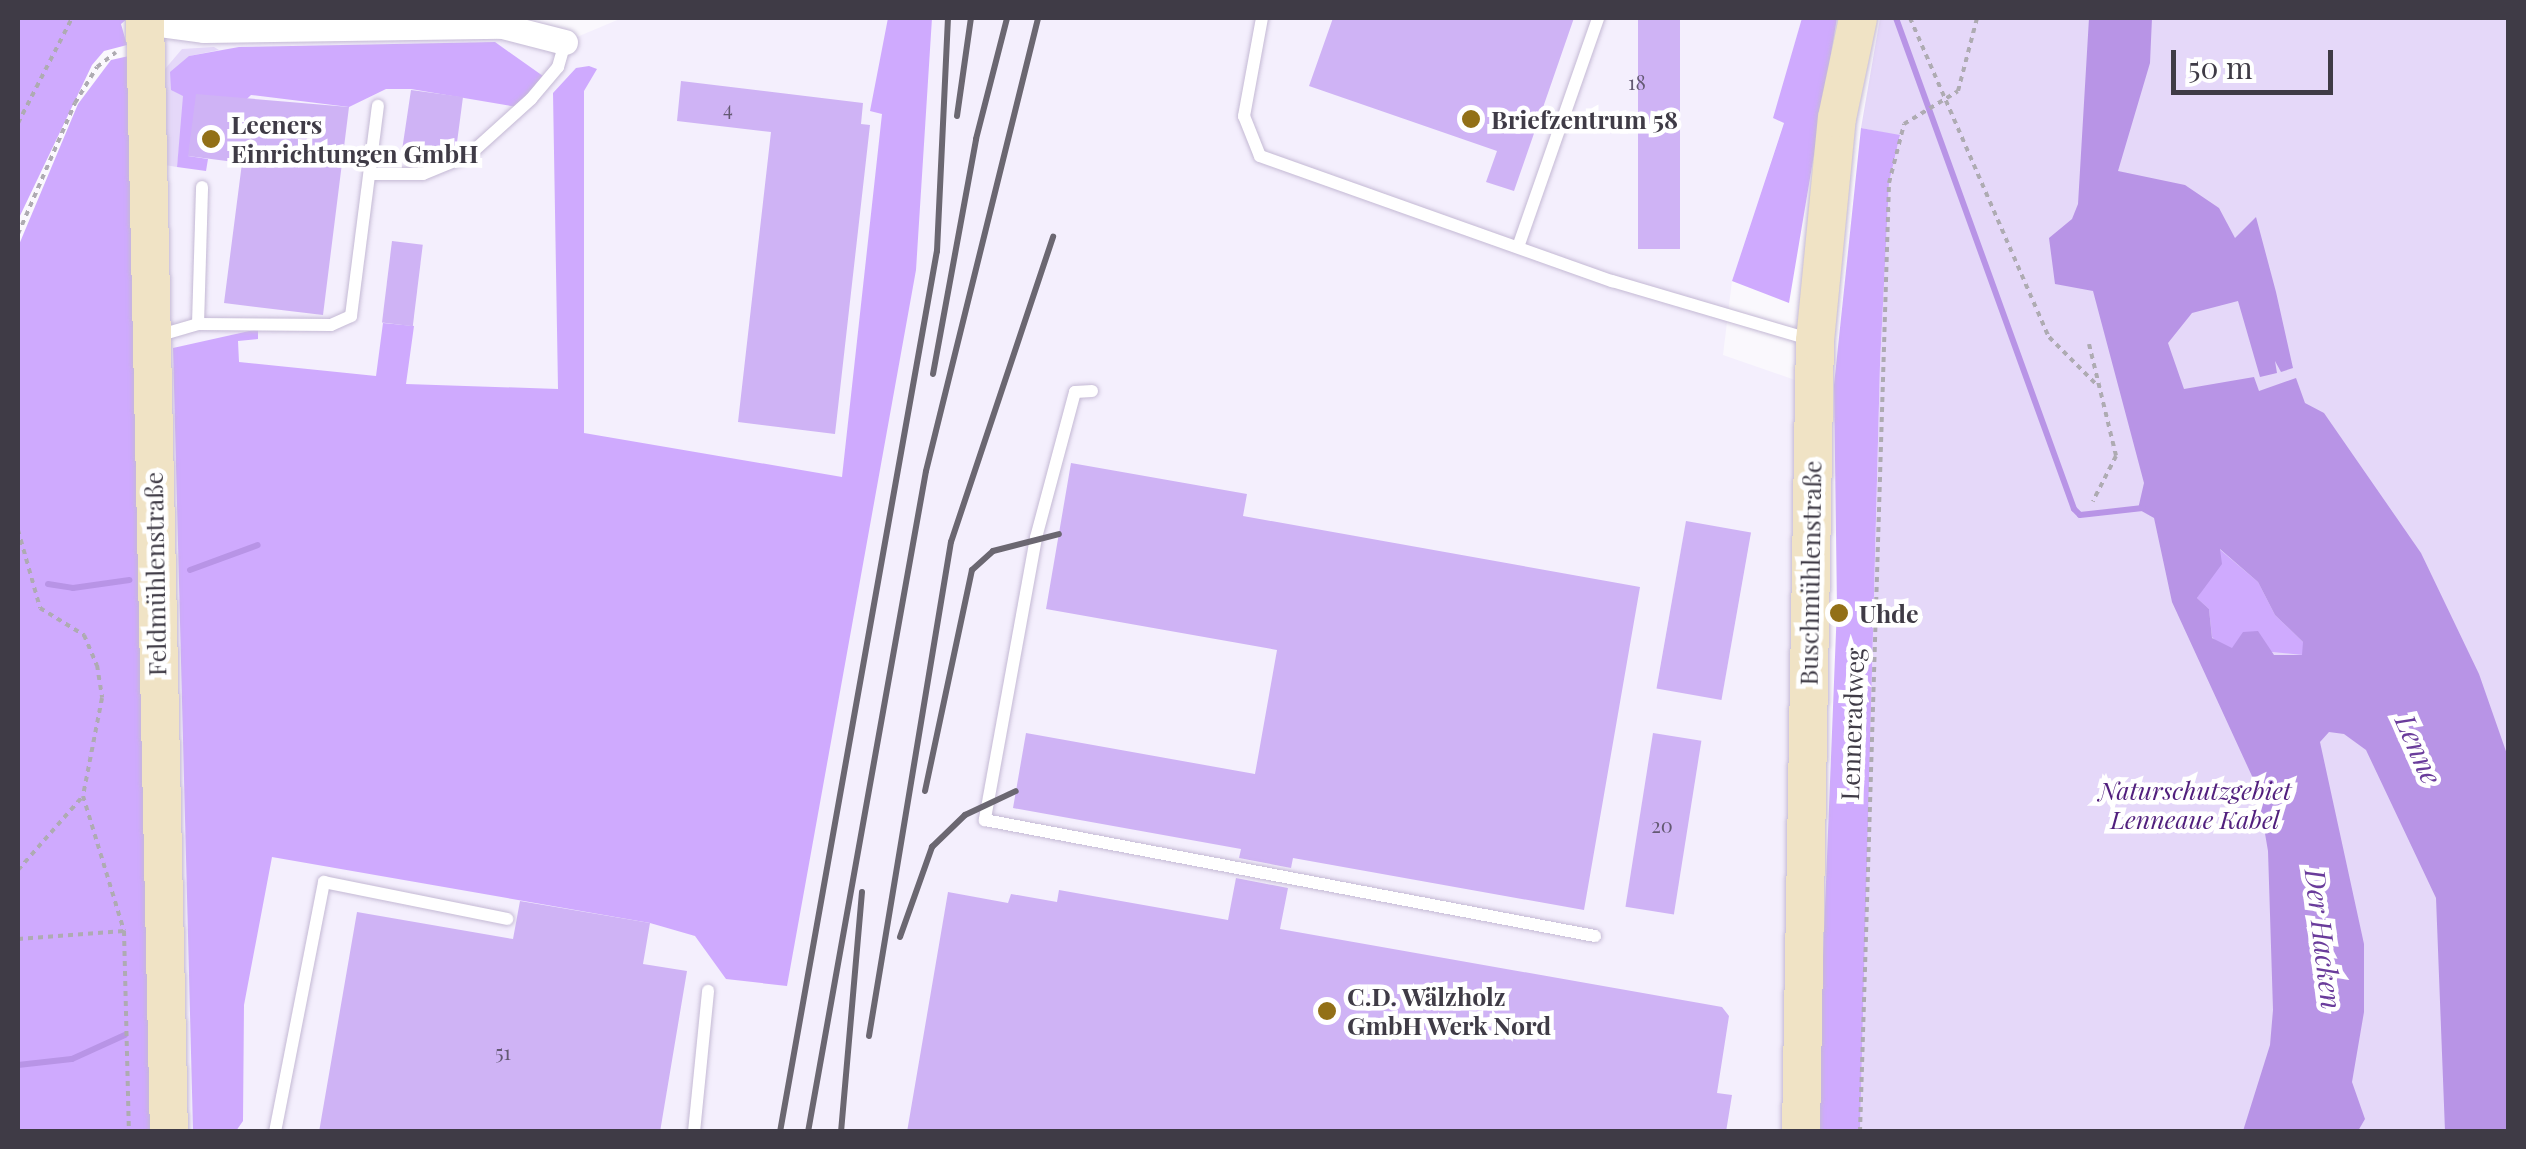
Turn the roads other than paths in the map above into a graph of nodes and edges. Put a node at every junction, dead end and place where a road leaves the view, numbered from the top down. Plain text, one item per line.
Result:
1 (1262, 18) edge
2 (1598, 18) edge
3 (1858, 18) edge
4 (409, 21) edge
5 (145, 30) edge
6 (565, 42) joint
7 (378, 106) dead end
8 (370, 174) junction
9 (202, 186) dead end
10 (1518, 247) junction
11 (198, 324) junction
12 (149, 338) junction
13 (1815, 341) junction
14 (1092, 391) dead end
15 (507, 919) dead end
16 (1595, 936) dead end
17 (708, 990) dead end
18 (169, 1132) edge
19 (275, 1132) edge
20 (694, 1132) edge
21 (1801, 1132) edge

1 - 10 lane
2 - 10 lane
3 - 13 street, Buschmühlenstraße
4 - 5 street
4 - 6 street
5 - 12 street, Feldmühlenstraße
6 - 8 lane
7 - 8 lane
8 - 11 lane
9 - 11 lane
10 - 13 lane
11 - 12 lane
12 - 18 street, Feldmühlenstraße
13 - 21 street, Buschmühlenstraße
14 - 16 lane
15 - 19 lane
17 - 20 lane

